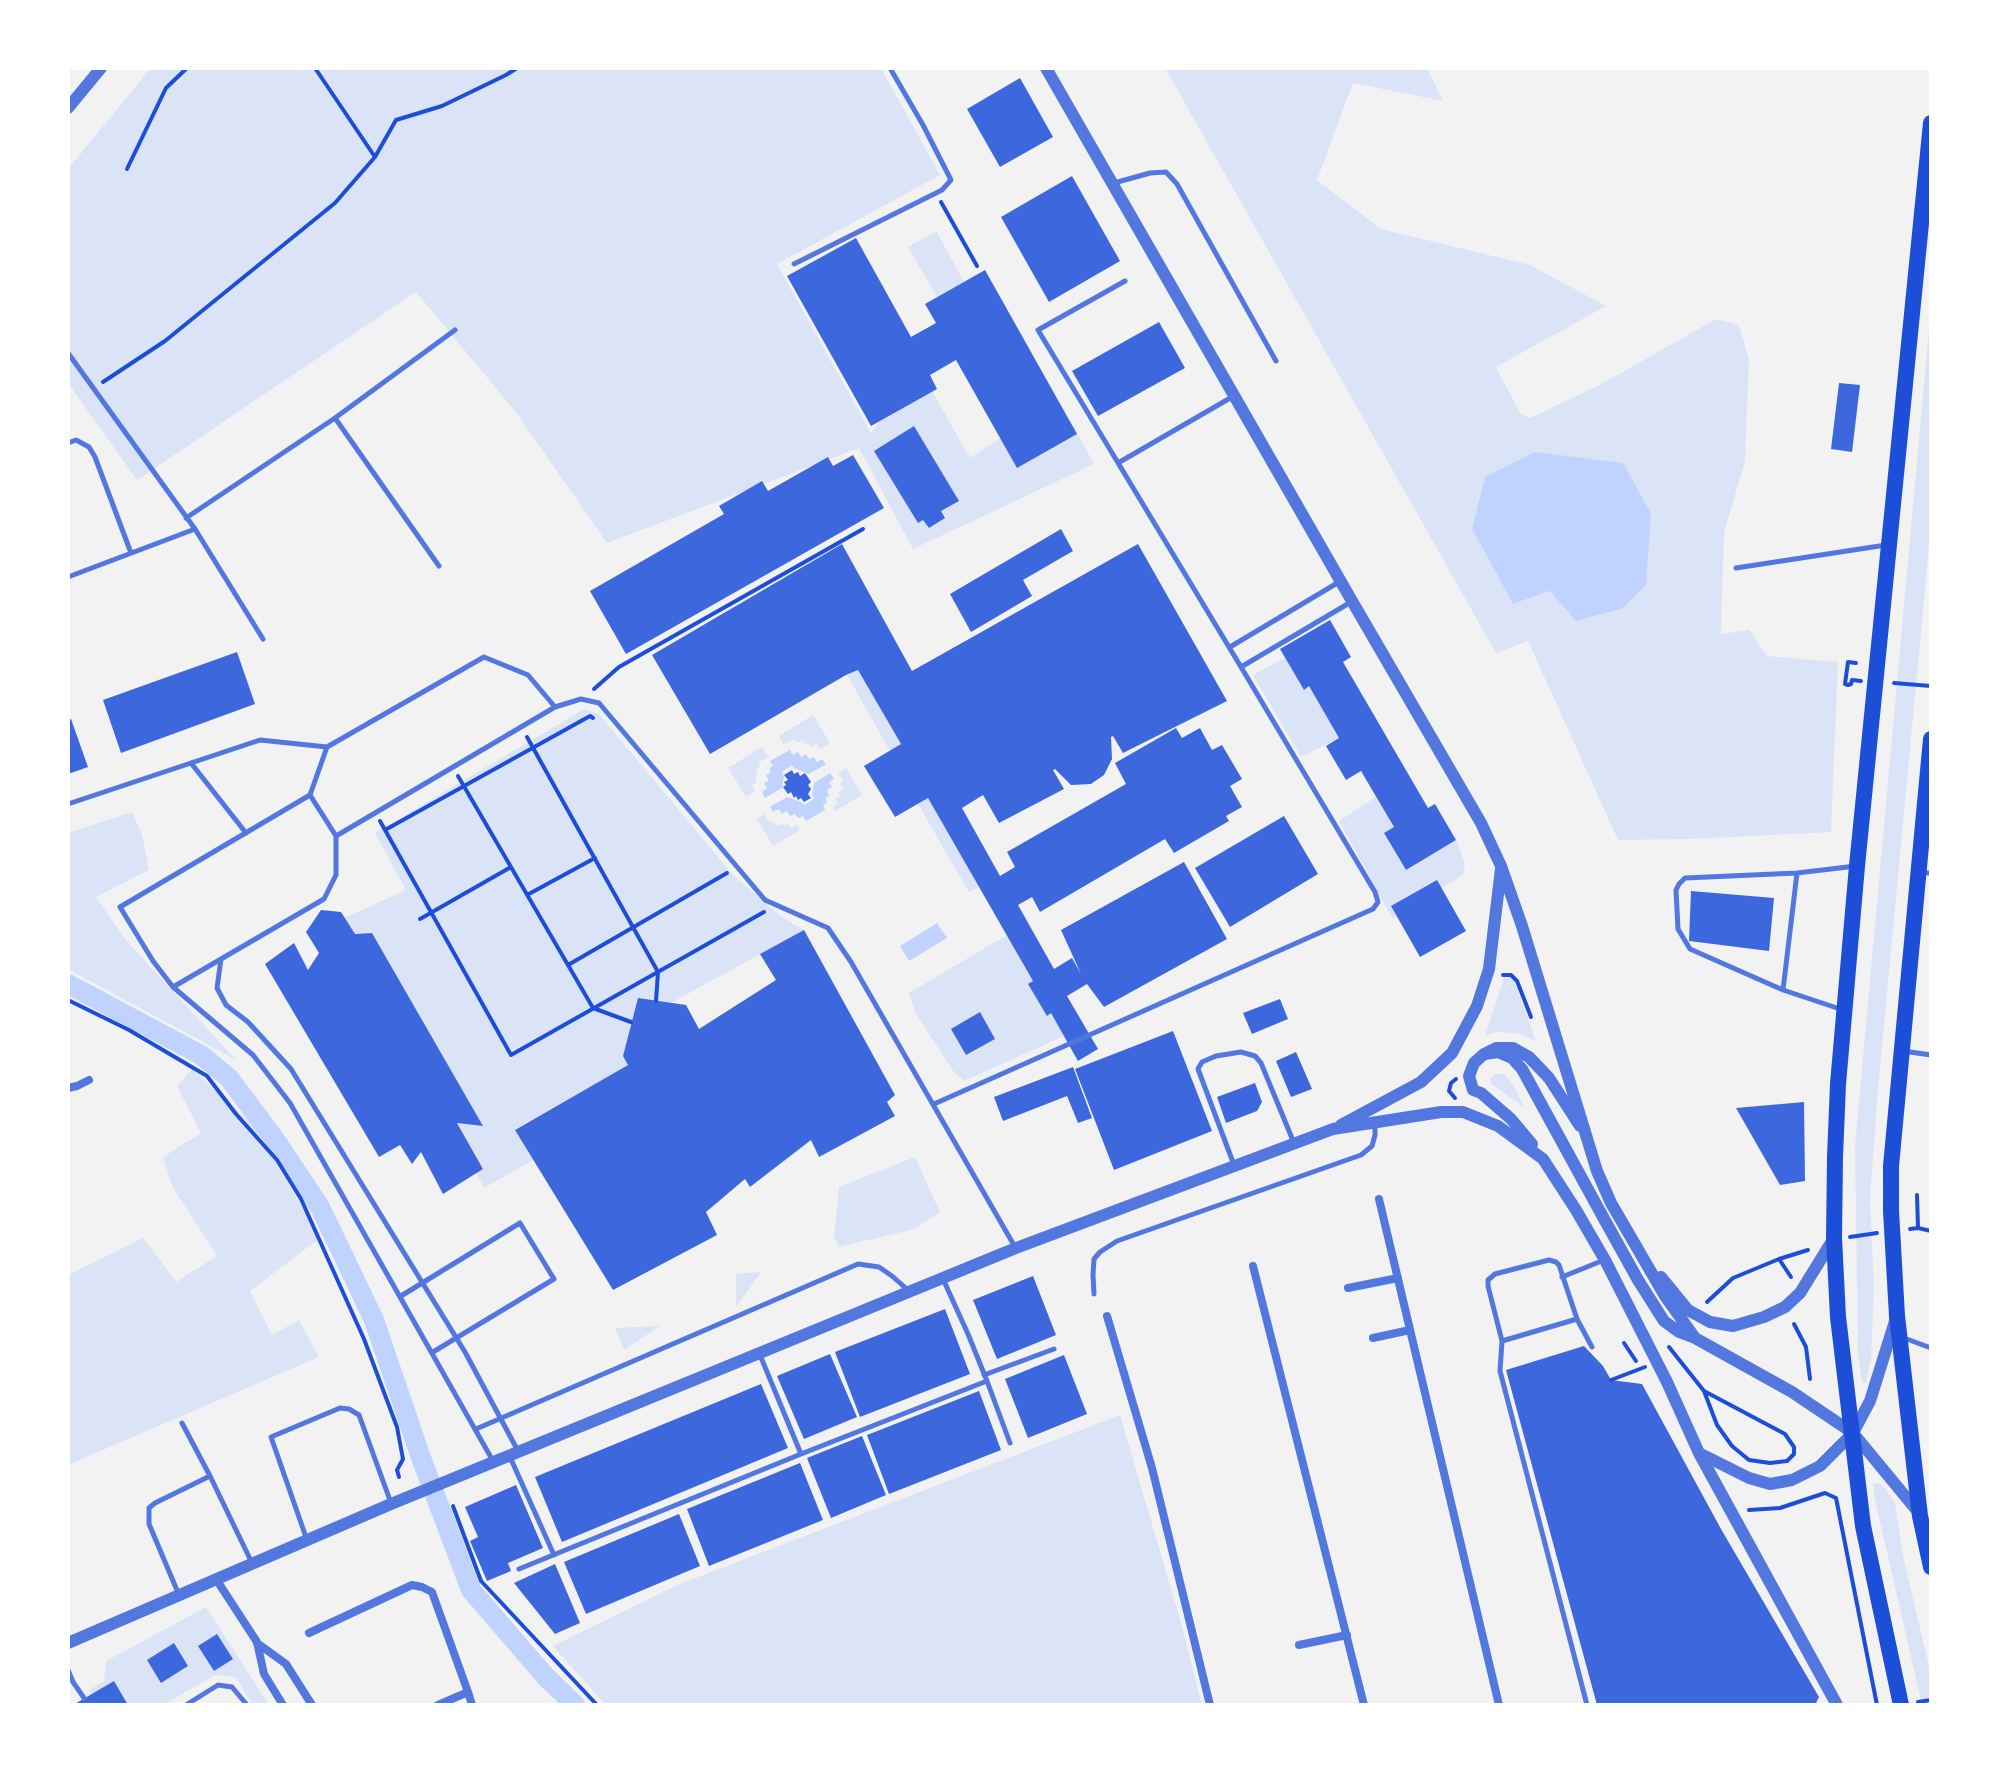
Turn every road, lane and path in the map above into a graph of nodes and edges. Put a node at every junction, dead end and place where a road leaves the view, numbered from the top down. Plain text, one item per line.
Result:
1 (101, 68) edge
2 (187, 68) edge
3 (315, 68) edge
4 (517, 68) edge
5 (890, 68) edge
6 (1046, 68) edge
7 (68, 108) edge
8 (1931, 123) edge
9 (375, 157) junction
10 (127, 169) dead end
11 (1113, 184) junction
12 (936, 193) junction
13 (794, 264) dead end
14 (977, 266) dead end
15 (1125, 281) dead end
16 (455, 330) dead end
17 (68, 353) edge
18 (1276, 361) dead end
19 (93, 388) junction
20 (1235, 395) junction
21 (335, 418) junction
22 (68, 443) edge
23 (1118, 463) junction
24 (186, 518) junction
25 (195, 529) junction
26 (863, 529) dead end
27 (1889, 545) junction
28 (131, 553) junction
29 (439, 566) dead end
30 (1736, 568) dead end
31 (68, 577) edge
32 (1341, 581) junction
33 (1352, 601) junction
34 (263, 639) dead end
35 (1230, 647) junction
36 (1856, 663) dead end
37 (1241, 667) junction
38 (1852, 680) dead end
39 (581, 699) junction
40 (555, 707) junction
41 (590, 716) junction
42 (600, 722) dead end
43 (522, 727) junction
44 (1931, 739) edge
45 (327, 747) junction
46 (533, 747) junction
47 (191, 763) junction
48 (452, 767) junction
49 (464, 787) junction
50 (310, 795) junction
51 (68, 804) edge
52 (375, 813) junction
53 (385, 830) junction
54 (246, 833) junction
55 (336, 836) junction
56 (595, 858) junction
57 (1501, 866) junction
58 (1857, 866) junction
59 (511, 867) junction
60 (1797, 873) junction
61 (1925, 873) edge
62 (736, 883) dead end
63 (527, 895) junction
64 (753, 903) dead end
65 (777, 905) junction
66 (432, 913) junction
67 (762, 914) junction
68 (420, 919) dead end
69 (633, 928) junction
70 (221, 958) junction
71 (568, 965) junction
72 (658, 972) junction
73 (1497, 979) dead end
74 (173, 987) junction
75 (1783, 990) junction
76 (68, 1000) edge
77 (656, 1001) dead end
78 (593, 1008) junction
79 (1844, 1010) junction
80 (631, 1022) dead end
81 (1534, 1025) dead end
82 (1902, 1051) junction
83 (1484, 1054) junction
84 (1931, 1055) edge
85 (89, 1080) dead end
86 (68, 1088) edge
87 (934, 1104) junction
88 (1375, 1123) junction
89 (1333, 1129) junction
90 (1588, 1138) junction
91 (1294, 1144) junction
92 (1543, 1159) junction
93 (1235, 1166) junction
94 (1917, 1195) dead end
95 (1379, 1199) dead end
96 (1918, 1228) junction
97 (1902, 1230) dead end
98 (1931, 1231) edge
99 (1886, 1232) dead end
100 (1837, 1239) junction
101 (1016, 1248) junction
102 (1638, 1250) junction
103 (1809, 1250) dead end
104 (1779, 1259) junction
105 (1605, 1260) junction
106 (1253, 1266) dead end
107 (1562, 1277) junction
108 (943, 1278) junction
109 (1398, 1278) junction
110 (1791, 1278) dead end
111 (423, 1283) junction
112 (1348, 1288) dead end
113 (909, 1292) junction
114 (1094, 1294) dead end
115 (401, 1296) junction
116 (1701, 1312) dead end
117 (1107, 1316) dead end
118 (1897, 1316) junction
119 (1577, 1319) junction
120 (1794, 1324) dead end
121 (1410, 1330) junction
122 (1899, 1336) junction
123 (456, 1338) junction
124 (1373, 1338) dead end
125 (1695, 1338) junction
126 (1502, 1341) junction
127 (1624, 1343) dead end
128 (1667, 1345) dead end
129 (1592, 1347) dead end
130 (1931, 1348) edge
131 (1054, 1349) dead end
132 (1674, 1349) dead end
133 (433, 1352) junction
134 (759, 1353) junction
135 (1666, 1356) dead end
136 (1654, 1362) dead end
137 (1642, 1368) junction
138 (986, 1378) junction
139 (1810, 1379) dead end
140 (1611, 1380) dead end
141 (1704, 1391) junction
142 (501, 1419) junction
143 (182, 1423) dead end
144 (476, 1429) junction
145 (1853, 1433) junction
146 (1010, 1443) dead end
147 (514, 1453) junction
148 (1699, 1453) junction
149 (801, 1454) junction
150 (494, 1462) junction
151 (210, 1476) junction
152 (399, 1477) dead end
153 (391, 1504) junction
154 (453, 1506) dead end
155 (1747, 1510) dead end
156 (1920, 1516) junction
157 (307, 1540) junction
158 (554, 1555) junction
159 (252, 1564) junction
160 (1931, 1567) edge
161 (519, 1569) dead end
162 (216, 1579) junction
163 (179, 1595) junction
164 (309, 1633) dead end
165 (1347, 1635) junction
166 (257, 1642) junction
167 (68, 1643) edge
168 (1299, 1645) dead end
169 (68, 1670) edge
170 (468, 1692) junction
171 (84, 1698) dead end
172 (186, 1705) edge
173 (247, 1705) edge
174 (283, 1705) edge
175 (312, 1705) edge
176 (438, 1705) edge
177 (472, 1705) edge
178 (597, 1705) edge
179 (1210, 1705) edge
180 (1364, 1705) edge
181 (1499, 1705) edge
182 (1587, 1705) edge
183 (1837, 1705) edge
184 (1877, 1705) edge
185 (1901, 1705) edge

1 - 7 street
2 - 10 path
3 - 9 path
4 - 9 path
5 - 12 lane
6 - 11 street
8 - 27 main road
9 - 19 path
11 - 18 lane
11 - 20 street
12 - 13 lane
12 - 14 path
15 - 23 lane
16 - 21 lane
17 - 19 lane
19 - 24 lane
20 - 23 lane
20 - 32 street
21 - 24 lane
21 - 29 lane
22 - 28 lane
23 - 35 lane
24 - 25 lane
25 - 28 lane
25 - 34 lane
26 - 39 path
27 - 30 lane
27 - 58 main road
28 - 31 lane
32 - 33 street
32 - 35 lane
33 - 37 lane
33 - 57 street
35 - 37 lane
36 - 38 path
37 - 87 lane
39 - 40 lane
39 - 41 path
39 - 65 lane
40 - 43 lane
40 - 45 lane
41 - 42 path
41 - 46 path
43 - 46 path
43 - 48 lane
44 - 61 main road
45 - 47 lane
45 - 50 lane
46 - 49 path
46 - 56 path
47 - 51 lane
47 - 54 lane
48 - 49 path
48 - 52 lane
49 - 53 path
49 - 59 path
50 - 54 lane
50 - 55 lane
52 - 53 path
52 - 55 lane
53 - 66 path
54 - 74 lane
55 - 70 lane
56 - 63 path
56 - 69 path
57 - 89 street
57 - 90 street
58 - 60 lane
58 - 79 main road
59 - 63 path
59 - 66 path
60 - 75 lane
60 - 75 lane
61 - 82 main road
62 - 69 path
63 - 71 path
64 - 67 path
65 - 67 path
65 - 87 lane
66 - 68 path
66 - 78 path
67 - 72 path
69 - 71 path
69 - 72 path
70 - 74 lane
70 - 111 lane
71 - 78 path
72 - 77 path
72 - 78 path
73 - 81 path
74 - 115 lane
75 - 79 lane
76 - 152 path
78 - 80 path
79 - 100 main road
82 - 84 lane
82 - 118 main road
83 - 90 street
83 - 92 street
83 - 125 street
85 - 86 street
87 - 101 lane
88 - 89 street
88 - 92 street
88 - 114 lane
89 - 91 street
90 - 102 street
91 - 93 street
91 - 93 lane
92 - 105 street
93 - 101 street
94 - 96 path
95 - 109 street
96 - 97 path
96 - 98 path
99 - 100 path
100 - 102 street
100 - 145 main road
101 - 108 street
102 - 125 street
103 - 104 path
104 - 110 path
104 - 116 path
105 - 107 lane
105 - 148 street
106 - 165 street
107 - 119 lane
107 - 126 lane
108 - 113 street
108 - 138 lane
109 - 112 street
109 - 121 street
111 - 115 lane
111 - 123 lane
111 - 123 lane
113 - 134 street
113 - 142 lane
115 - 133 lane
117 - 179 street
118 - 122 main road
118 - 145 street
119 - 126 lane
119 - 129 lane
120 - 139 path
121 - 124 street
121 - 181 street
122 - 130 lane
122 - 156 main road
123 - 133 lane
123 - 142 lane
125 - 145 street
126 - 182 lane
127 - 137 path
128 - 141 path
131 - 138 lane
132 - 135 path
133 - 144 lane
134 - 147 street
134 - 149 lane
136 - 137 path
137 - 140 path
138 - 146 lane
138 - 149 lane
141 - 141 path
142 - 144 lane
142 - 147 lane
143 - 151 lane
144 - 150 lane
145 - 148 street
145 - 156 street
145 - 185 main road
147 - 150 street
147 - 158 lane
148 - 183 street
149 - 158 lane
150 - 153 street
151 - 159 lane
151 - 163 lane
153 - 157 street
153 - 157 lane
154 - 178 path
155 - 184 path
156 - 160 main road
157 - 159 street
158 - 161 lane
159 - 162 street
162 - 163 street
162 - 166 street
163 - 167 street
164 - 170 street
165 - 168 street
165 - 180 street
166 - 174 street
166 - 175 street
169 - 171 lane
170 - 176 street
170 - 177 street
172 - 173 lane

